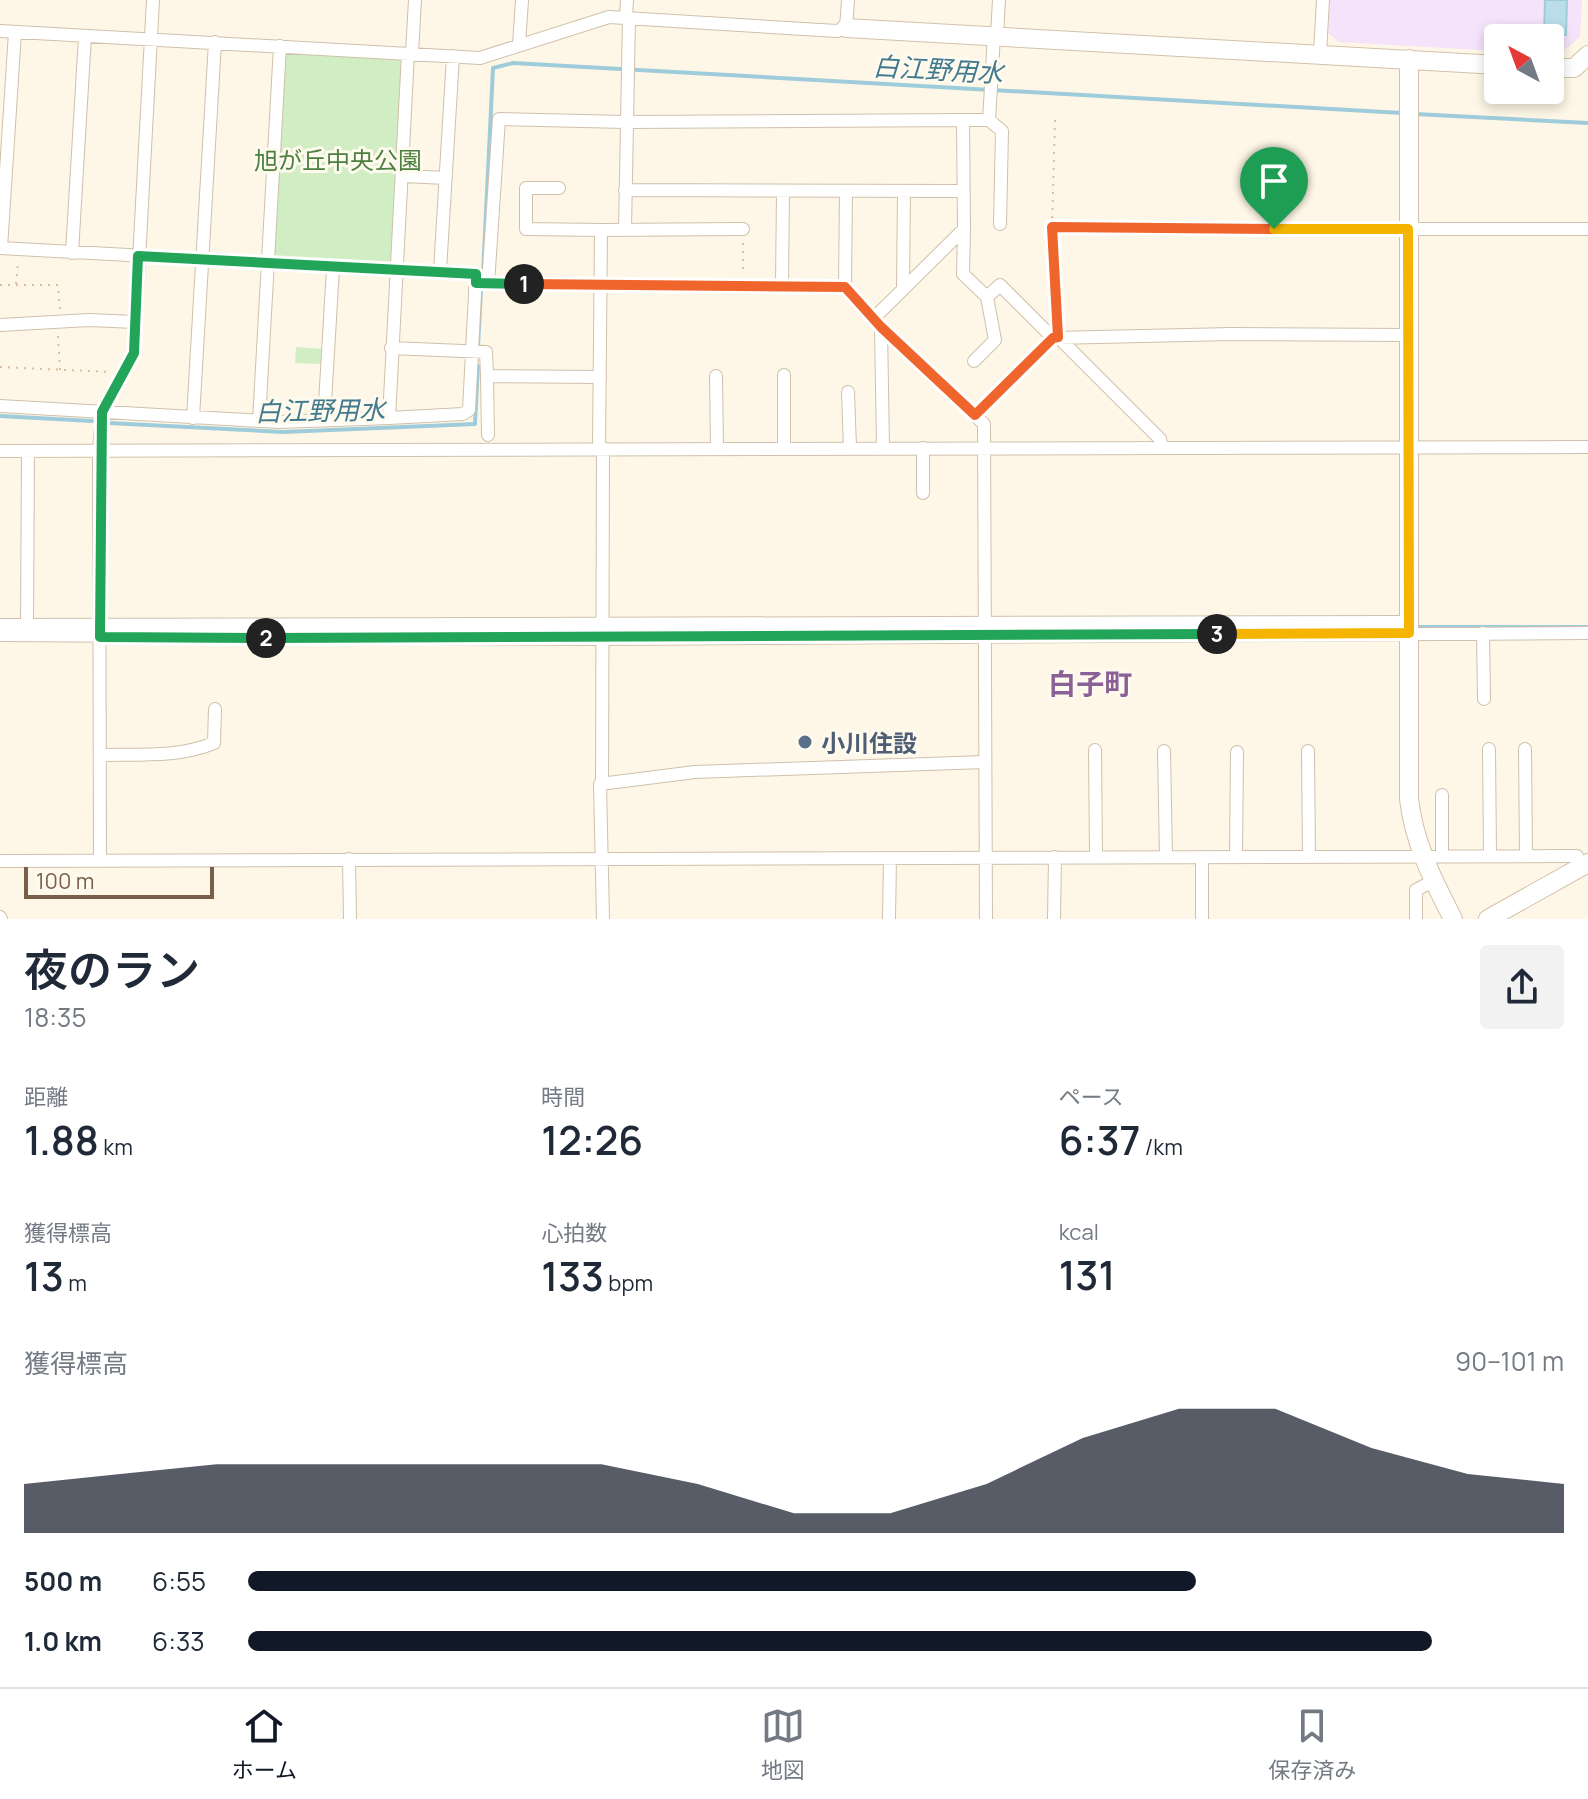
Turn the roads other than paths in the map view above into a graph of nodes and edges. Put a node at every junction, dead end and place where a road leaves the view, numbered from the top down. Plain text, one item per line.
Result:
1 (153, 0) edge
2 (415, 0) edge
3 (522, 0) edge
4 (627, 0) edge
5 (848, 0) edge
6 (999, 0) edge
7 (1323, 0) edge
8 (627, 18) junction
9 (846, 28) junction
10 (0, 31) edge
11 (15, 32) junction
12 (85, 36) junction
13 (996, 36) junction
14 (151, 39) junction
15 (215, 42) junction
16 (519, 45) junction
17 (280, 46) junction
18 (410, 53) junction
19 (1320, 53) junction
20 (1588, 55) edge
21 (453, 56) junction
22 (1409, 59) junction
23 (1484, 64) edge
24 (1564, 68) edge
25 (963, 120) junction
26 (989, 120) junction
27 (626, 122) junction
28 (403, 176) junction
29 (446, 178) junction
30 (559, 188) dead end
31 (625, 190) junction
32 (783, 191) junction
33 (846, 191) junction
34 (904, 191) junction
35 (963, 191) junction
36 (1000, 224) dead end
37 (625, 229) junction
38 (743, 229) road end
39 (964, 229) junction
40 (1274, 229) road end
41 (1408, 229) junction
42 (1588, 229) edge
43 (601, 230) junction
44 (0, 248) edge
45 (72, 253) junction
46 (138, 256) junction
47 (203, 260) junction
48 (267, 263) junction
49 (333, 268) junction
50 (395, 271) junction
51 (440, 271) junction
52 (482, 284) junction
53 (600, 285) junction
54 (782, 286) junction
55 (845, 287) junction
56 (903, 289) junction
57 (987, 297) junction
58 (135, 322) junction
59 (877, 322) junction
60 (0, 325) edge
61 (1409, 335) junction
62 (1055, 338) junction
63 (391, 348) junction
64 (471, 352) junction
65 (974, 361) dead end
66 (784, 375) dead end
67 (487, 376) junction
68 (716, 376) dead end
69 (600, 377) junction
70 (848, 392) dead end
71 (0, 406) edge
72 (102, 412) junction
73 (975, 415) junction
74 (193, 418) junction
75 (389, 418) junction
76 (324, 420) junction
77 (259, 421) junction
78 (488, 435) dead end
79 (1410, 446) junction
80 (717, 447) junction
81 (784, 447) junction
82 (985, 447) junction
83 (1162, 447) junction
84 (1588, 447) edge
85 (601, 448) junction
86 (850, 448) junction
87 (883, 448) junction
88 (923, 448) junction
89 (0, 451) edge
90 (28, 451) junction
91 (99, 452) junction
92 (923, 493) dead end
93 (0, 625) edge
94 (27, 625) junction
95 (986, 629) junction
96 (1409, 629) junction
97 (101, 631) junction
98 (601, 631) junction
99 (1483, 633) junction
100 (1588, 633) edge
101 (0, 635) edge
102 (1484, 699) dead end
103 (215, 709) dead end
104 (1489, 749) dead end
105 (1525, 749) dead end
106 (1095, 750) dead end
107 (1164, 751) dead end
108 (1308, 751) dead end
109 (1237, 752) dead end
110 (100, 755) junction
111 (985, 762) junction
112 (602, 784) junction
113 (1442, 795) dead end
114 (1442, 855) junction
115 (1490, 855) junction
116 (1526, 855) junction
117 (1096, 856) junction
118 (1166, 856) junction
119 (1309, 856) junction
120 (1422, 856) junction
121 (1055, 857) junction
122 (1202, 857) junction
123 (1236, 857) junction
124 (890, 858) junction
125 (985, 858) junction
126 (349, 859) junction
127 (601, 859) junction
128 (100, 860) junction
129 (0, 861) edge
130 (1585, 861) edge
131 (1433, 881) junction
132 (350, 919) edge
133 (603, 919) edge
134 (889, 919) edge
135 (986, 919) edge
136 (1054, 919) edge
137 (1202, 919) edge
138 (1416, 919) edge
139 (1453, 919) edge
140 (1488, 919) edge

1 - 14 street
2 - 18 street
3 - 16 street
4 - 8 street
5 - 9 street
6 - 13 street
7 - 19 street
8 - 9 street
8 - 16 street
8 - 27 street
9 - 13 street
10 - 11 street
11 - 12 street
11 - 44 street
12 - 14 street
12 - 45 street
13 - 19 street
13 - 26 street
14 - 15 street
14 - 46 street
15 - 17 street
15 - 47 street
16 - 21 street
17 - 18 street
17 - 48 street
18 - 21 street
18 - 28 street
19 - 22 street
20 - 24 street
21 - 29 street
22 - 23 street
22 - 41 street
25 - 26 street
25 - 27 street
25 - 35 street
26 - 36 street
27 - 31 street
27 - 52 street
28 - 29 street
28 - 50 street
29 - 51 street
30 - 43 street
31 - 32 street
31 - 37 street
32 - 33 street
32 - 54 street
33 - 34 street
33 - 55 street
34 - 35 street
34 - 56 street
35 - 39 street
37 - 38 street
37 - 43 street
39 - 56 street
39 - 57 street
40 - 41 street
41 - 42 street
41 - 61 street
43 - 53 street
44 - 45 street
45 - 46 street
46 - 47 street
46 - 58 street
47 - 48 street
47 - 74 street
48 - 49 street
48 - 77 street
49 - 50 street
49 - 76 street
50 - 51 street
50 - 63 street
51 - 52 street
52 - 53 street
52 - 64 street
53 - 54 street
53 - 69 street
54 - 55 street
55 - 59 street
56 - 59 street
57 - 62 street
57 - 65 street
58 - 60 street
58 - 72 street
59 - 73 street
59 - 87 street
61 - 62 street
61 - 79 street
62 - 73 street
62 - 83 street
63 - 64 street
63 - 75 street
64 - 67 street
64 - 75 street
66 - 81 street
67 - 69 street
67 - 78 street
68 - 80 street
69 - 85 street
70 - 86 street
71 - 72 street
72 - 74 street
72 - 91 street
73 - 82 street
74 - 77 street
75 - 76 street
76 - 77 street
79 - 83 street
79 - 84 street
79 - 96 street
80 - 81 street
80 - 85 street
81 - 86 street
82 - 83 street
82 - 88 street
82 - 95 street
85 - 91 street
85 - 98 street
86 - 87 street
87 - 88 street
88 - 92 street
89 - 90 street
90 - 91 street
90 - 94 street
91 - 97 street
93 - 94 street
94 - 97 street
95 - 96 street
95 - 98 street
95 - 111 street
96 - 99 street
96 - 120 street
97 - 98 street
97 - 101 street
97 - 110 street
98 - 112 street
99 - 100 street
99 - 102 street
103 - 110 street
104 - 115 street
105 - 116 street
106 - 117 street
107 - 118 street
108 - 119 street
109 - 123 street
110 - 128 street
111 - 112 street
111 - 125 street
112 - 127 street
113 - 114 street
114 - 115 street
114 - 120 street
115 - 116 street
116 - 130 street
117 - 118 street
117 - 121 street
118 - 122 street
119 - 120 street
119 - 123 street
120 - 131 street
121 - 125 street
121 - 136 street
122 - 123 street
122 - 137 street
124 - 125 street
124 - 127 street
124 - 134 street
125 - 135 street
126 - 127 street
126 - 128 street
126 - 132 street
127 - 133 street
128 - 129 street
130 - 140 street
131 - 138 street
131 - 139 street

